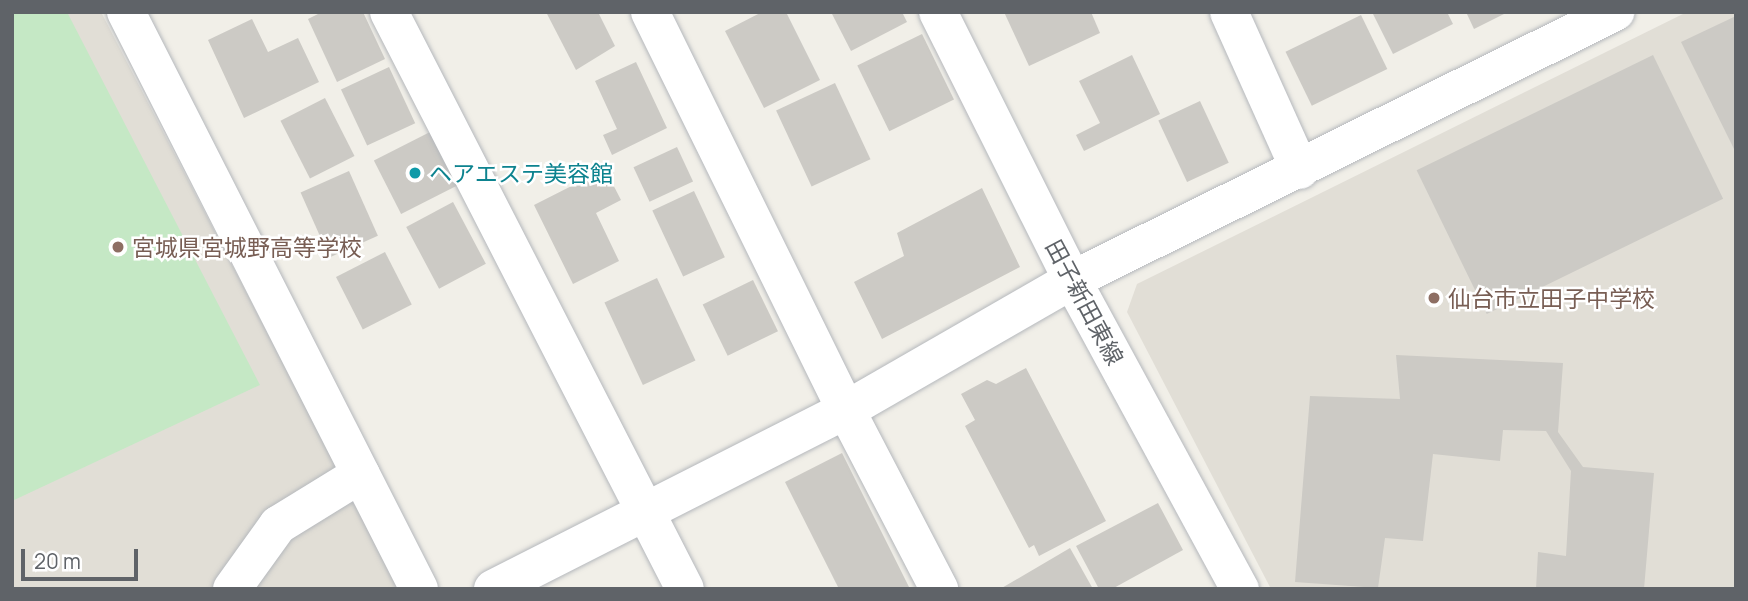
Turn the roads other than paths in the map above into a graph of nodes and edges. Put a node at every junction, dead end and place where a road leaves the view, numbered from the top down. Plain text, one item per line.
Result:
1 (126, 12) edge
2 (389, 12) edge
3 (650, 12) edge
4 (938, 12) edge
5 (1229, 12) edge
6 (1615, 12) edge
7 (1300, 170) junction
8 (1072, 280) junction
9 (846, 410) junction
10 (361, 474) junction
11 (644, 512) junction
12 (232, 589) edge
13 (419, 589) edge
14 (493, 589) edge
15 (685, 589) edge
16 (939, 589) edge
17 (1240, 589) edge

1 - 10 street
2 - 11 street
3 - 9 street
4 - 8 street, 田子新田東線
5 - 7 street
6 - 7 street
7 - 8 street
8 - 9 street
8 - 17 street, 田子新田東線
9 - 11 street
9 - 16 street
10 - 12 street
10 - 13 street
11 - 14 street
11 - 15 street

